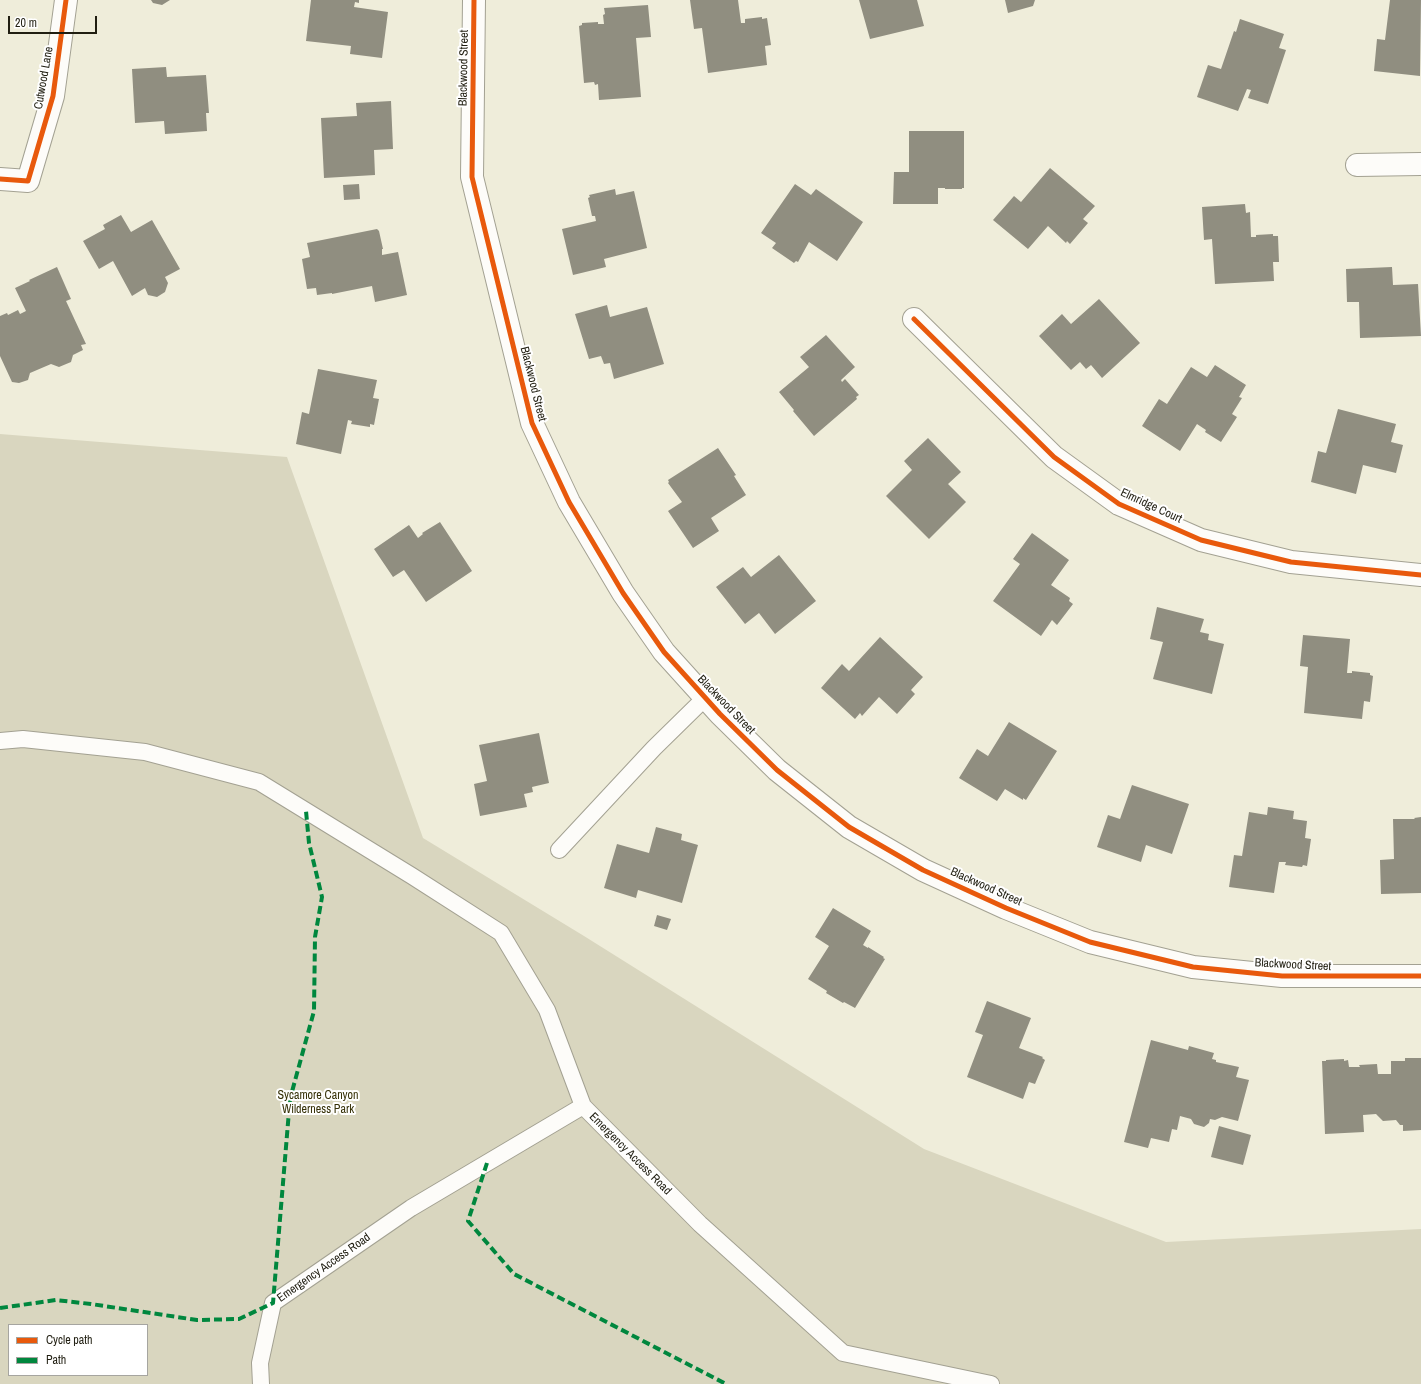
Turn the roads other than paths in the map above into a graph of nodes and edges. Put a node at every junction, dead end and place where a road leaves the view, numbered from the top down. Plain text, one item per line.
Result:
1 (66, 0) edge
2 (474, 0) edge
3 (1421, 164) edge
4 (1357, 165) dead end
5 (0, 179) edge
6 (914, 319) dead end
7 (1421, 575) edge
8 (705, 698) junction
9 (0, 741) edge
10 (559, 850) dead end
11 (1421, 976) edge
12 (583, 1106) junction
13 (261, 1384) edge
14 (992, 1384) edge

1 - 5 street, Cutwood Lane
2 - 8 street, Blackwood Street
3 - 4 street
6 - 7 street, Elmridge Court
8 - 10 lane
8 - 11 street, Blackwood Street
9 - 12 lane
12 - 13 lane, Emergency Access Road
12 - 14 lane, Emergency Access Road

